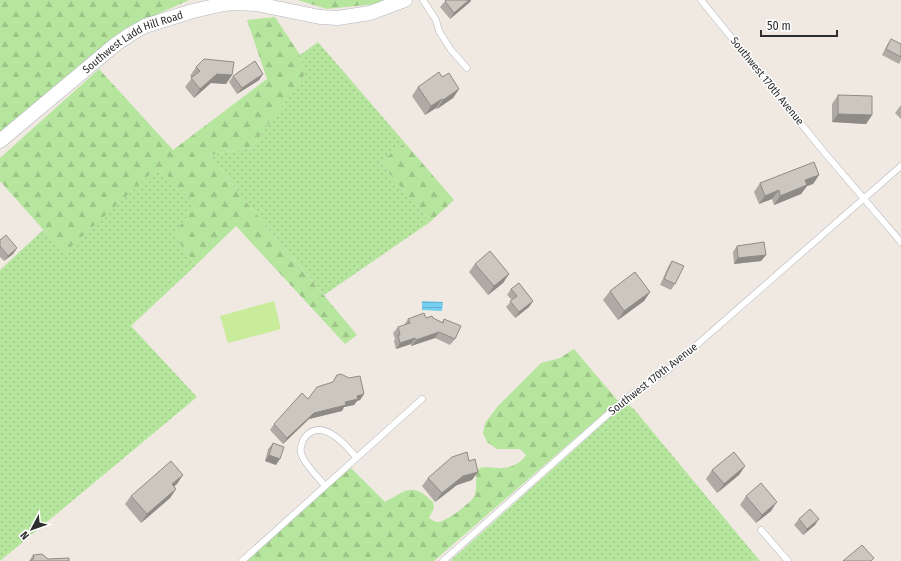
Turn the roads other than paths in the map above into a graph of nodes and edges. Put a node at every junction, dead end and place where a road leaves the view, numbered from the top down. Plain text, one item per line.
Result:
1 (405, 0) edge
2 (423, 0) edge
3 (701, 0) edge
4 (467, 68) dead end
5 (0, 141) edge
6 (901, 166) edge
7 (863, 199) junction
8 (901, 242) edge
9 (422, 399) dead end
10 (356, 457) junction
11 (325, 486) junction
12 (761, 530) dead end
13 (242, 561) edge
14 (443, 561) edge
15 (788, 561) edge

1 - 5 street, Southwest Ladd Hill Road
2 - 4 lane
3 - 7 lane, Southwest 170th Avenue
6 - 7 lane, Southwest 170th Avenue
7 - 8 lane
7 - 14 lane, Southwest 170th Avenue
9 - 10 lane
10 - 11 lane
10 - 11 lane
11 - 13 lane
12 - 15 lane

